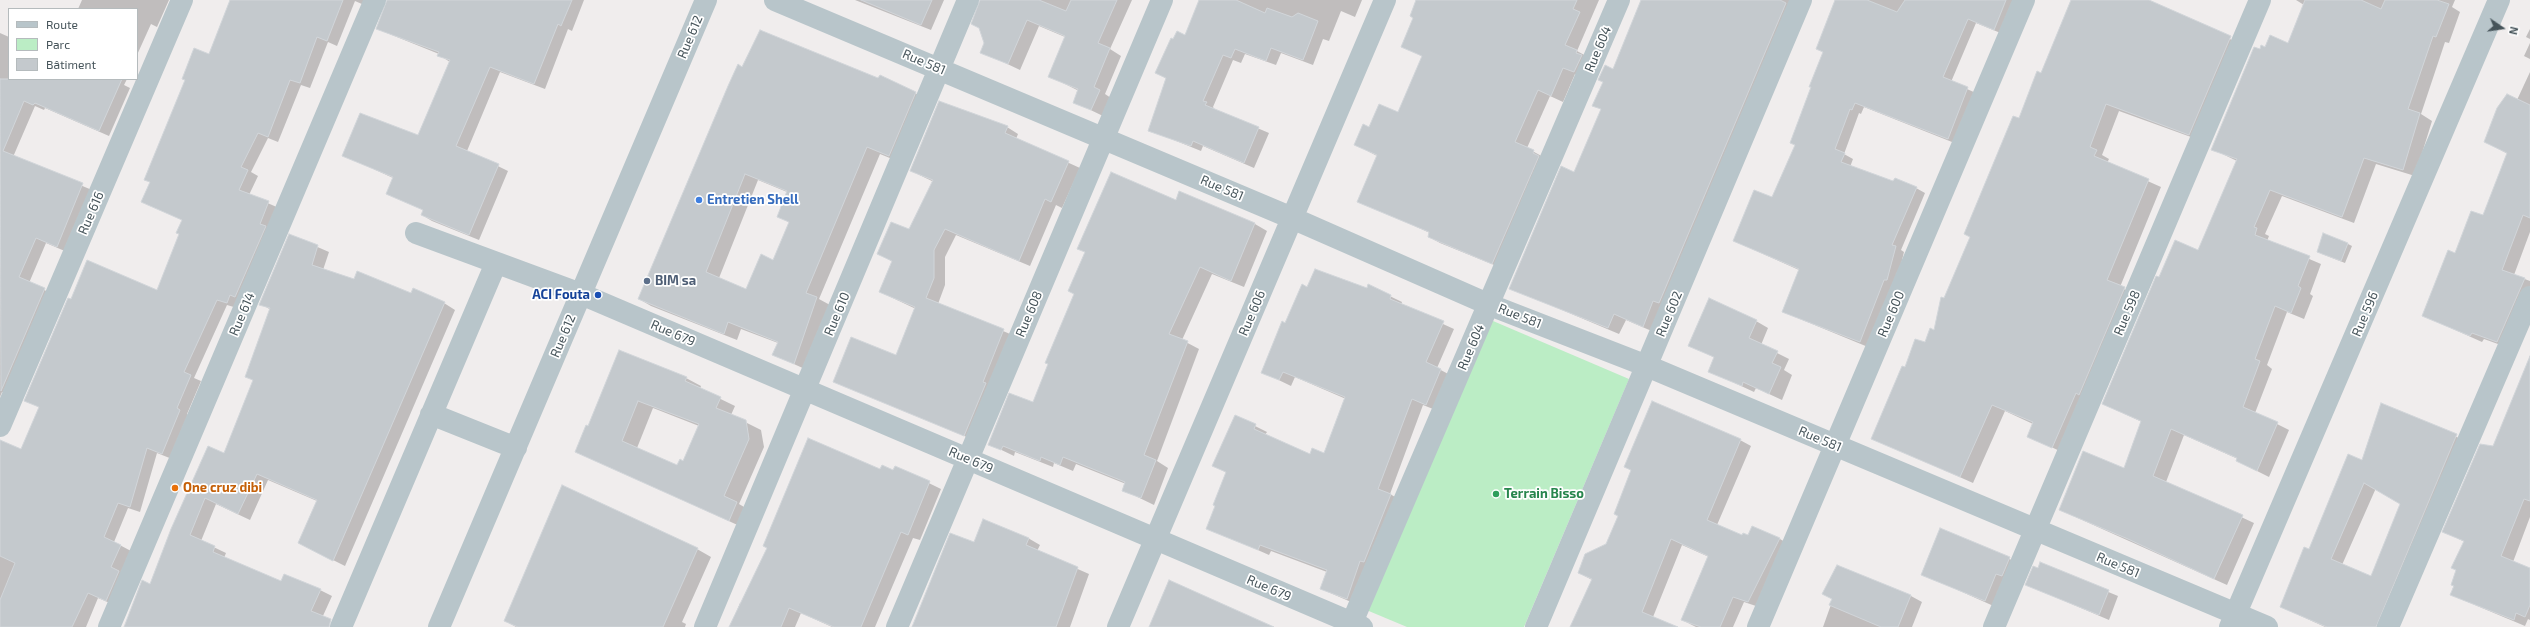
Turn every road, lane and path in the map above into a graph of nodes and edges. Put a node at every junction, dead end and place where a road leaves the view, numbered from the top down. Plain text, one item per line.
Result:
1 (182, 0) edge
2 (375, 0) edge
3 (706, 0) edge
4 (775, 0) edge
5 (968, 0) edge
6 (1162, 0) edge
7 (1385, 0) edge
8 (1619, 0) edge
9 (1801, 0) edge
10 (2024, 0) edge
11 (2260, 0) edge
12 (2499, 0) edge
13 (939, 69) junction
14 (1103, 138) junction
15 (1292, 218) junction
16 (416, 233) dead end
17 (496, 263) junction
18 (581, 294) junction
19 (2530, 297) edge
20 (1490, 305) junction
21 (1646, 366) junction
22 (805, 389) junction
23 (431, 414) junction
24 (0, 426) edge
25 (1835, 446) junction
26 (516, 448) junction
27 (968, 459) junction
28 (2035, 530) junction
29 (1156, 539) junction
30 (2233, 620) edge
31 (1355, 626) edge
32 (109, 627) edge
33 (341, 627) edge
34 (439, 627) edge
35 (705, 627) edge
36 (897, 627) edge
37 (1118, 627) edge
38 (1536, 627) edge
39 (1758, 627) edge
40 (1994, 627) edge
41 (2267, 627) edge
42 (2388, 627) edge

1 - 24 street, Rue 616
2 - 32 street, Rue 614
3 - 18 street, Rue 612
4 - 13 street, Rue 581
5 - 13 street, Rue 610
6 - 14 street, Rue 608
7 - 15 street, Rue 606
8 - 20 street, Rue 604
9 - 21 street, Rue 602
10 - 25 street, Rue 600
11 - 28 street, Rue 598
12 - 30 street, Rue 596
13 - 14 street, Rue 581
13 - 22 street, Rue 610
14 - 15 street, Rue 581
14 - 27 street, Rue 608
15 - 20 street, Rue 581
15 - 29 street, Rue 606
16 - 17 street, Rue 679
17 - 18 street, Rue 679
17 - 23 street
18 - 22 street, Rue 679
18 - 26 street, Rue 612
19 - 42 street
20 - 21 street, Rue 581
20 - 31 street, Rue 604
21 - 25 street, Rue 581
21 - 38 street, Rue 602
22 - 27 street, Rue 679
22 - 35 street, Rue 610
23 - 26 street
23 - 33 street
25 - 28 street, Rue 581
25 - 39 street, Rue 600
26 - 34 street, Rue 612
27 - 29 street, Rue 679
27 - 36 street, Rue 608
28 - 30 street, Rue 581
28 - 40 street, Rue 598
29 - 31 street, Rue 679
29 - 37 street, Rue 606
30 - 41 street, Rue 581

